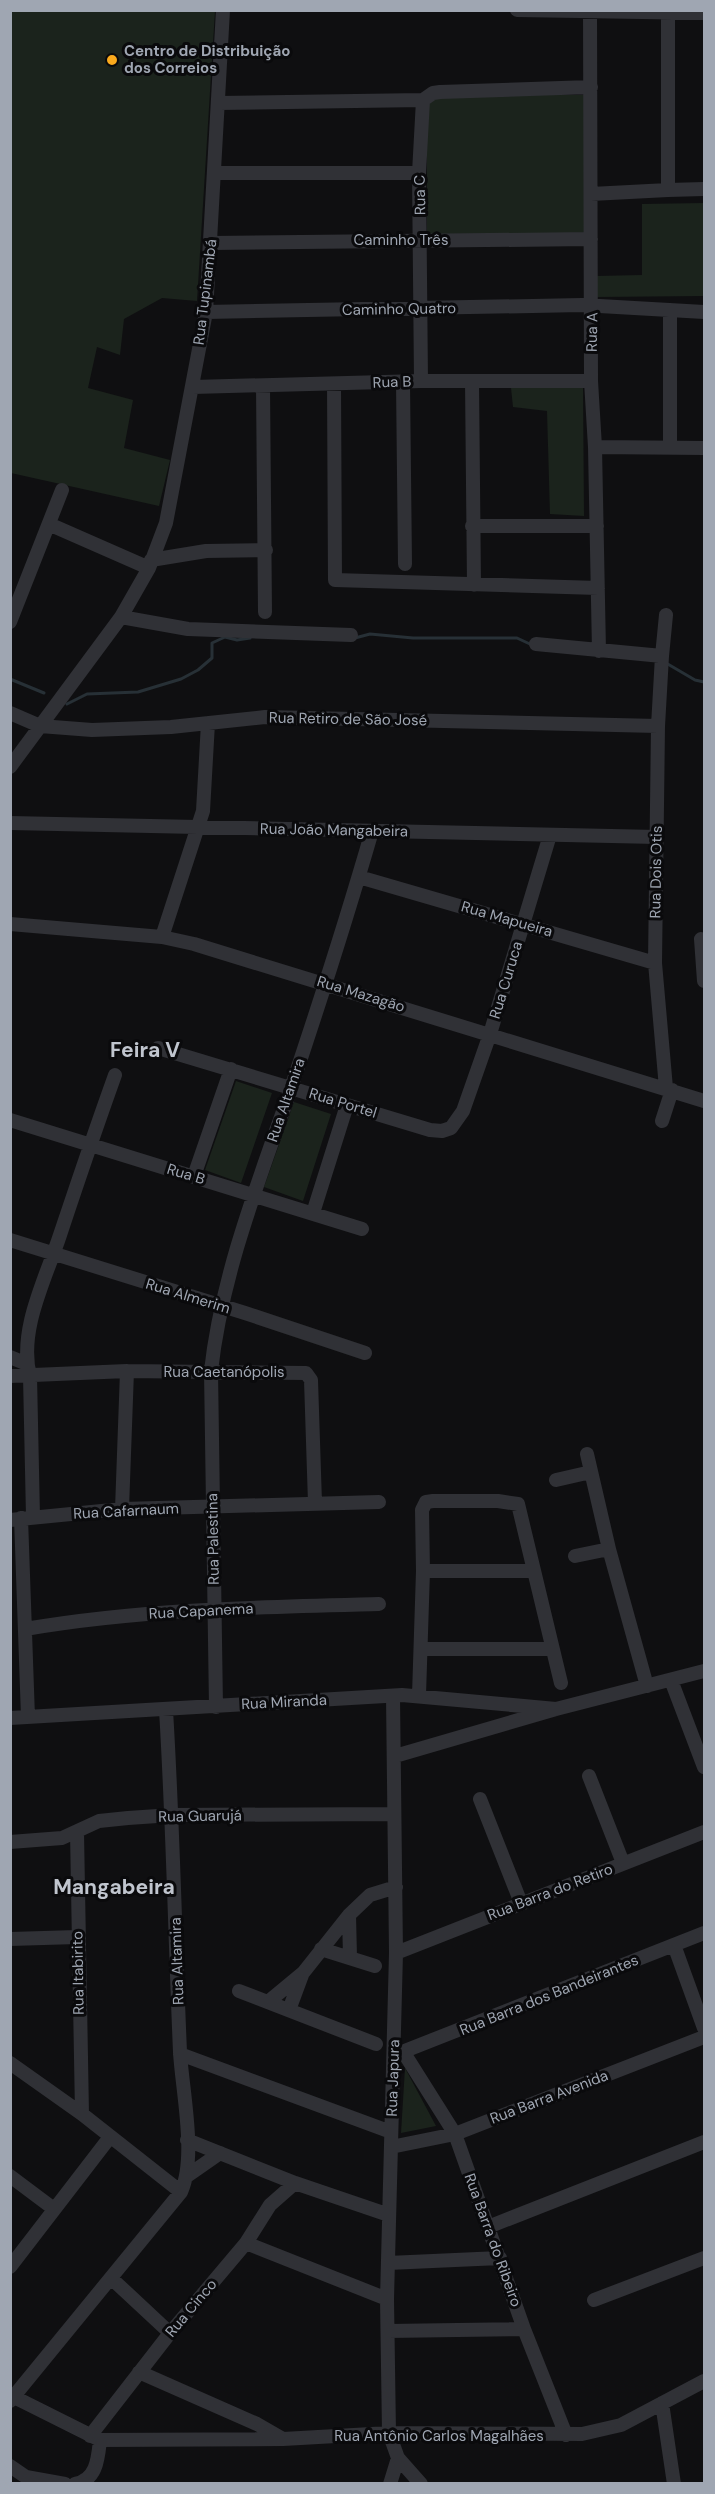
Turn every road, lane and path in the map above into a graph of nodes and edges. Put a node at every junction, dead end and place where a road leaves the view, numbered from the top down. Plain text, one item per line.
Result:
1 (223, 10) edge
2 (517, 10) edge
3 (590, 12) edge
4 (668, 13) junction
5 (705, 13) edge
6 (591, 87) junction
7 (423, 100) junction
8 (219, 104) junction
9 (215, 173) junction
10 (419, 173) junction
11 (705, 189) edge
12 (668, 190) junction
13 (591, 194) junction
14 (421, 239) junction
15 (591, 239) junction
16 (212, 243) junction
17 (593, 307) junction
18 (421, 309) junction
19 (670, 310) junction
20 (206, 312) junction
21 (705, 312) edge
22 (421, 381) junction
23 (472, 381) junction
24 (591, 381) junction
25 (403, 382) junction
26 (334, 384) junction
27 (263, 386) junction
28 (193, 387) junction
29 (595, 447) junction
30 (670, 448) junction
31 (705, 448) edge
32 (62, 490) dead end
33 (51, 525) junction
34 (472, 526) junction
35 (597, 526) junction
36 (266, 550) junction
37 (150, 564) junction
38 (405, 564) dead end
39 (10, 579) edge
40 (24, 585) junction
41 (474, 585) junction
42 (598, 588) junction
43 (265, 612) dead end
44 (666, 615) dead end
45 (121, 616) junction
46 (10, 622) edge
47 (351, 635) dead end
48 (536, 644) dead end
49 (599, 651) junction
50 (661, 663) junction
51 (10, 712) edge
52 (208, 723) junction
53 (40, 726) junction
54 (658, 726) junction
55 (10, 767) edge
56 (10, 823) edge
57 (198, 827) junction
58 (372, 831) junction
59 (550, 836) junction
60 (657, 837) junction
61 (359, 877) junction
62 (524, 923) junction
63 (10, 924) edge
64 (162, 937) junction
65 (701, 939) dead end
66 (655, 963) junction
67 (704, 975) edge
68 (326, 983) junction
69 (490, 1034) junction
70 (158, 1048) dead end
71 (231, 1069) junction
72 (115, 1075) dead end
73 (291, 1088) junction
74 (669, 1089) junction
75 (703, 1103) edge
76 (347, 1105) junction
77 (10, 1120) edge
78 (662, 1121) dead end
79 (457, 1123) joint
80 (90, 1144) junction
81 (194, 1176) junction
82 (254, 1196) junction
83 (313, 1213) junction
84 (362, 1229) dead end
85 (10, 1240) edge
86 (54, 1255) junction
87 (222, 1306) junction
88 (365, 1353) dead end
89 (10, 1357) edge
90 (28, 1370) junction
91 (127, 1371) junction
92 (211, 1371) junction
93 (10, 1376) edge
94 (587, 1454) dead end
95 (591, 1472) junction
96 (556, 1480) dead end
97 (379, 1502) dead end
98 (315, 1503) junction
99 (212, 1506) junction
100 (122, 1509) junction
101 (22, 1518) edge
102 (609, 1549) junction
103 (575, 1556) dead end
104 (423, 1571) junction
105 (534, 1571) junction
106 (379, 1604) dead end
107 (214, 1609) junction
108 (25, 1629) junction
109 (421, 1649) junction
110 (553, 1649) junction
111 (705, 1671) edge
112 (671, 1680) junction
113 (561, 1683) dead end
114 (647, 1686) junction
115 (419, 1695) junction
116 (393, 1696) junction
117 (216, 1707) junction
118 (556, 1709) junction
119 (166, 1710) junction
120 (28, 1717) junction
121 (10, 1718) edge
122 (395, 1756) junction
123 (705, 1767) edge
124 (589, 1776) dead end
125 (480, 1798) dead end
126 (394, 1814) junction
127 (172, 1815) junction
128 (77, 1832) junction
129 (705, 1832) edge
130 (10, 1842) edge
131 (623, 1863) junction
132 (396, 1887) junction
133 (521, 1903) junction
134 (349, 1915) junction
135 (705, 1933) edge
136 (77, 1937) junction
137 (10, 1939) edge
138 (674, 1945) junction
139 (321, 1949) junction
140 (396, 1953) junction
141 (350, 1957) junction
142 (375, 1966) dead end
143 (303, 1973) junction
144 (239, 1990) dead end
145 (268, 2002) junction
146 (289, 2010) junction
147 (705, 2028) edge
148 (705, 2037) edge
149 (376, 2044) dead end
150 (180, 2054) junction
151 (398, 2054) junction
152 (10, 2063) edge
153 (82, 2114) junction
154 (391, 2132) junction
155 (455, 2134) junction
156 (110, 2137) junction
157 (187, 2140) junction
158 (705, 2142) edge
159 (391, 2147) junction
160 (220, 2153) junction
161 (10, 2176) edge
162 (187, 2176) junction
163 (295, 2183) junction
164 (181, 2192) junction
165 (54, 2209) junction
166 (389, 2215) junction
167 (489, 2227) junction
168 (246, 2243) junction
169 (500, 2258) junction
170 (705, 2258) edge
171 (388, 2263) junction
172 (10, 2267) edge
173 (111, 2278) junction
174 (387, 2300) junction
175 (594, 2300) dead end
176 (524, 2329) junction
177 (388, 2331) junction
178 (170, 2333) junction
179 (140, 2372) junction
180 (705, 2381) edge
181 (12, 2399) edge
182 (662, 2403) junction
183 (389, 2433) junction
184 (566, 2435) junction
185 (95, 2438) junction
186 (283, 2439) junction
187 (398, 2458) junction
188 (10, 2466) edge
189 (65, 2484) edge
190 (75, 2484) edge
191 (390, 2484) edge
192 (421, 2484) edge
193 (674, 2484) edge

1 - 8 street, Rua Tupinambá
2 - 3 street
3 - 4 street
3 - 6 street, Rua A
4 - 5 street
4 - 12 street
6 - 7 street
6 - 13 street, Rua A
7 - 8 street
7 - 10 street, Rua C
8 - 9 street, Rua Tupinambá
9 - 10 street
9 - 16 street, Rua Tupinambá
10 - 14 street, Rua C
11 - 12 street
12 - 13 street
13 - 15 street, Rua A
14 - 15 street, Caminho Três
14 - 16 street, Caminho Três
14 - 18 street, Rua C
15 - 17 street, Rua A
16 - 20 street, Rua Tupinambá
17 - 18 street, Caminho Quatro
17 - 19 street, Caminho Quatro
17 - 24 street, Rua A
18 - 20 street, Caminho Quatro
18 - 22 street, Rua C
19 - 21 street, Caminho Quatro
19 - 30 street
20 - 28 street, Rua Tupinambá
22 - 23 street, Rua B
22 - 25 street, Rua B
23 - 24 street, Rua B
23 - 34 street
24 - 29 street, Rua A
25 - 26 street, Rua B
25 - 38 street
26 - 27 street, Rua B
26 - 41 street
27 - 28 street, Rua B
27 - 36 street
28 - 37 street, Rua Tupinambá
29 - 30 street
29 - 35 street, Rua A
30 - 31 street
32 - 33 street
33 - 37 street
33 - 40 street
34 - 35 street
34 - 41 street
35 - 42 street, Rua A
36 - 37 street
36 - 43 street
37 - 45 street, Rua Tupinambá
39 - 40 street
40 - 46 street
41 - 42 street
42 - 49 street, Rua A
44 - 50 street, Rua Dois Otis
45 - 47 street
45 - 53 street, Rua Tupinambá
48 - 49 street
49 - 50 street
50 - 54 street, Rua Dois Otis
51 - 53 street, Rua Retiro de São José
52 - 53 street, Rua Retiro de São José
52 - 54 street, Rua Retiro de São José
52 - 57 street
53 - 55 street, Rua Tupinambá
54 - 60 street, Rua Dois Otis
56 - 57 street, Rua João Mangabeira
57 - 58 street, Rua João Mangabeira
57 - 64 street
58 - 59 street, Rua João Mangabeira
58 - 61 street, Rua Altamira
59 - 60 street, Rua João Mangabeira
59 - 62 street, Rua Curuca
60 - 66 street, Rua Dois Otis
61 - 62 street, Rua Mapueira
61 - 68 street, Rua Altamira
62 - 66 street, Rua Mapueira
62 - 69 street, Rua Curuca
63 - 64 street, Rua Mazagão
64 - 68 street, Rua Mazagão
65 - 67 street
66 - 74 street, Rua Dois Otis
68 - 69 street, Rua Mazagão
68 - 73 street, Rua Altamira
69 - 74 street, Rua Mazagão
69 - 79 street, Rua Curuca
70 - 71 street, Rua Portel
71 - 73 street, Rua Portel
71 - 81 street
72 - 80 street
73 - 76 street, Rua Portel
73 - 82 street, Rua Altamira
74 - 75 street, Rua Mazagão
74 - 78 street
76 - 79 street, Rua Portel
76 - 83 street
77 - 80 street, Rua B
80 - 81 street, Rua B
80 - 86 street
81 - 82 street, Rua B
82 - 83 street, Rua B
82 - 87 street, Rua Altamira
83 - 84 street, Rua B
85 - 86 street, Rua Almerim
86 - 87 street, Rua Almerim
86 - 90 street
87 - 88 street, Rua Almerim
87 - 92 street, Rua Altamira
89 - 90 street
90 - 91 street, Rua Caetanópolis
90 - 93 street, Rua Caetanópolis
90 - 101 street
91 - 92 street, Rua Caetanópolis
91 - 100 street
92 - 98 street, Rua Caetanópolis
92 - 99 street, Rua Palestina
94 - 95 street
95 - 96 street
95 - 102 street
97 - 98 street, Rua Cafarnaum
98 - 99 street, Rua Cafarnaum
99 - 100 street, Rua Cafarnaum
99 - 107 street, Rua Palestina
100 - 101 street, Rua Cafarnaum
101 - 108 street
102 - 103 street
102 - 114 street
104 - 105 street
104 - 105 street
104 - 109 street
105 - 110 street
106 - 107 street, Rua Capanema
107 - 108 street, Rua Capanema
107 - 117 street, Rua Palestina
108 - 120 street
109 - 110 street
109 - 115 street
110 - 113 street
111 - 112 street, Rua Miranda
112 - 114 street, Rua Miranda
112 - 123 street
114 - 118 street, Rua Miranda
115 - 116 street, Rua Miranda
115 - 118 street, Rua Miranda
116 - 117 street, Rua Miranda
116 - 122 street, Rua Japura
117 - 119 street, Rua Miranda
118 - 122 street, Rua Miranda
119 - 120 street, Rua Miranda
119 - 127 street, Rua Altamira
120 - 121 street, Rua Miranda
122 - 126 street, Rua Japura
124 - 131 street
125 - 133 street
126 - 127 street, Rua Guarujá
126 - 132 street, Rua Japura
127 - 128 street, Rua Guarujá
127 - 150 street, Rua Altamira
128 - 130 street, Rua Guarujá
128 - 136 street, Rua Itabirito
129 - 131 street, Rua Barra do Retiro
131 - 133 street, Rua Barra do Retiro
132 - 134 street
132 - 140 street, Rua Japura
133 - 140 street, Rua Barra do Retiro
134 - 139 street
134 - 141 street
135 - 138 street, Rua Barra dos Bandeirantes
136 - 137 street
136 - 153 street, Rua Itabirito
138 - 147 street
138 - 151 street, Rua Barra dos Bandeirantes
139 - 141 street
139 - 143 street
140 - 151 street, Rua Japura
141 - 142 street
143 - 145 street
143 - 146 street
144 - 145 street
145 - 146 street
146 - 149 street
148 - 155 street, Rua Barra Avenida
150 - 154 street
150 - 157 street, Rua Altamira
151 - 154 street, Rua Japura
151 - 155 street, Rua Barra do Ribeiro
152 - 153 street
153 - 156 street
154 - 159 street, Rua Japura
155 - 159 street, Rua Barra Avenida
155 - 167 street, Rua Barra do Ribeiro
156 - 164 street
156 - 165 street
157 - 160 street
157 - 162 street, Rua Altamira
158 - 167 street
159 - 166 street, Rua Japura
160 - 162 street
160 - 163 street
161 - 165 street
162 - 164 street
163 - 166 street
163 - 168 street, Rua Cinco
164 - 173 street
165 - 172 street
166 - 171 street, Rua Japura
167 - 169 street, Rua Barra do Ribeiro
168 - 174 street
168 - 178 street, Rua Cinco
169 - 171 street
169 - 176 street, Rua Barra do Ribeiro
170 - 175 street
171 - 174 street, Rua Japura
173 - 178 street
173 - 181 street
174 - 177 street, Rua Japura
176 - 177 street
176 - 184 street, Rua Barra do Ribeiro
177 - 183 street, Rua Japura
178 - 179 street, Rua Cinco
179 - 185 street, Rua Cinco
179 - 186 street
180 - 182 street, Rua Antônio Carlos Magalhães
181 - 185 street
182 - 184 street, Rua Antônio Carlos Magalhães
182 - 193 street
183 - 184 street, Rua Antônio Carlos Magalhães
183 - 186 street, Rua Antônio Carlos Magalhães
183 - 187 street, Rua Japura
185 - 186 street, Rua Antônio Carlos Magalhães
185 - 190 street
187 - 191 street
187 - 192 street
188 - 189 street

